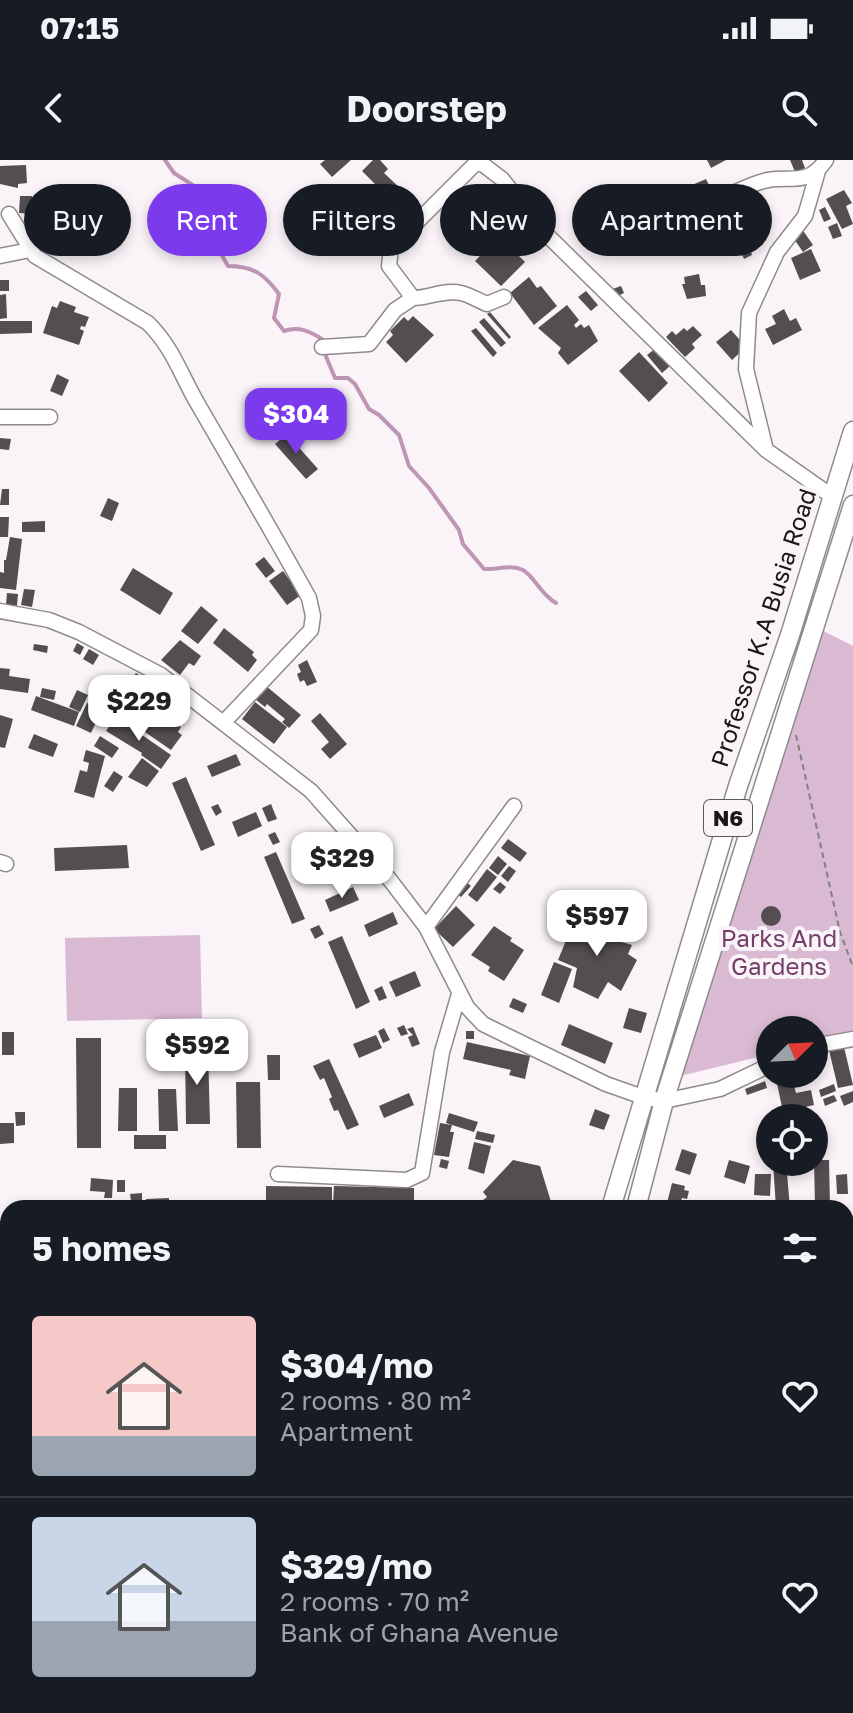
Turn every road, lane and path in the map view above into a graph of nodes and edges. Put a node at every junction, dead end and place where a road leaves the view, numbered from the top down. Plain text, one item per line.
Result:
1 (477, 161) edge
2 (822, 165) edge
3 (756, 184) edge
4 (9, 214) dead end
5 (24, 240) edge
6 (24, 251) edge
7 (0, 256) edge
8 (37, 256) edge
9 (504, 297) dead end
10 (413, 298) junction
11 (322, 347) dead end
12 (0, 417) edge
13 (50, 417) dead end
14 (853, 431) edge
15 (766, 450) junction
16 (833, 497) junction
17 (853, 505) edge
18 (0, 611) edge
19 (790, 708) junction
20 (224, 722) junction
21 (514, 806) dead end
22 (426, 927) junction
23 (853, 967) edge
24 (459, 994) junction
25 (853, 1039) edge
26 (828, 1043) edge
27 (756, 1072) edge
28 (643, 1097) junction
29 (664, 1101) junction
30 (278, 1174) dead end
31 (613, 1200) edge
32 (638, 1200) edge

1 - 10 street
1 - 15 street
2 - 3 street
2 - 15 street
4 - 5 street
6 - 7 street
8 - 20 street
9 - 10 street
10 - 11 street
12 - 13 street
14 - 16 main road, Professor K.A Busia Road / N6
15 - 16 street
16 - 28 main road, Professor K.A Busia Road / N6
17 - 19 main road, Professor K.A Busia Road / N6
18 - 20 street
19 - 23 path
19 - 29 main road, Professor K.A Busia Road / N6
20 - 22 street
21 - 22 street
22 - 24 street
24 - 28 street
24 - 30 street
25 - 26 street
27 - 29 street
28 - 29 street
28 - 31 main road, Professor K.A Busia Road / N6
29 - 32 main road, Professor K.A Busia Road / N6

